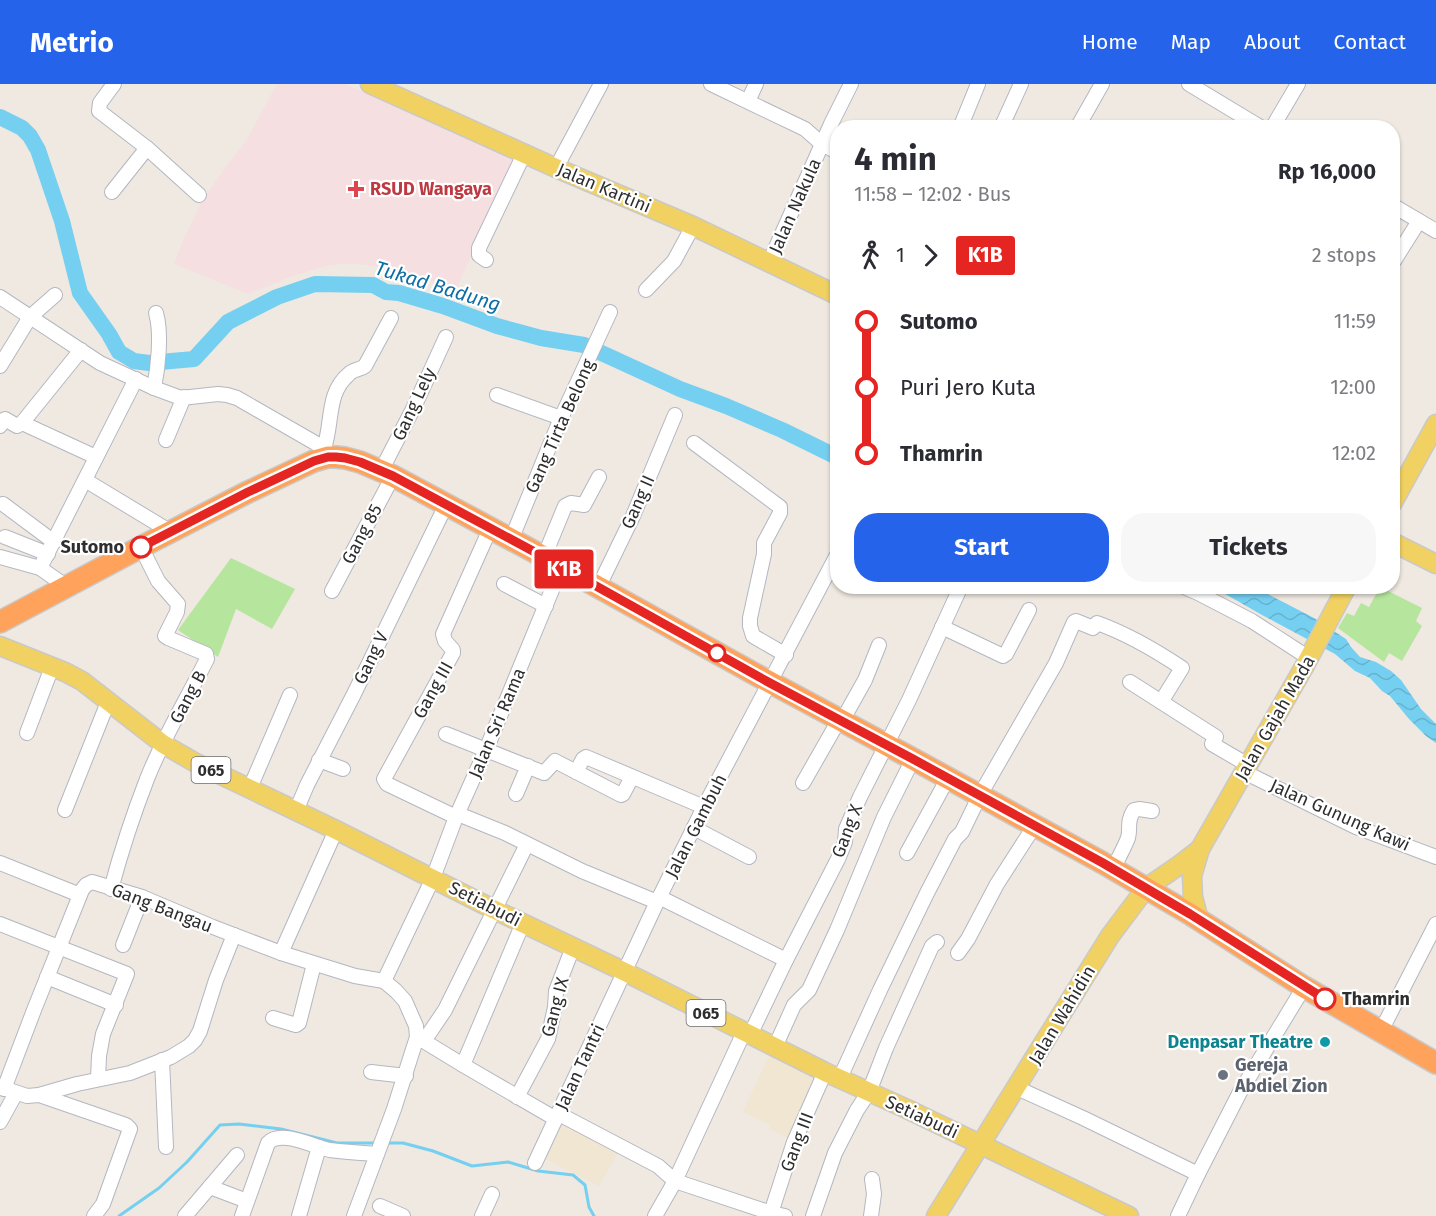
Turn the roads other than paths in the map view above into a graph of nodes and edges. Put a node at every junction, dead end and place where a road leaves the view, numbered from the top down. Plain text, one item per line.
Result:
1 (114, 84) edge
2 (370, 84) edge
3 (601, 84) edge
4 (711, 84) edge
5 (756, 84) edge
6 (851, 84) edge
7 (978, 84) edge
8 (1021, 84) edge
9 (1102, 84) edge
10 (1189, 84) edge
11 (1298, 84) edge
12 (748, 101) junction
13 (834, 120) edge
14 (963, 120) edge
15 (1005, 120) edge
16 (1082, 120) edge
17 (1249, 120) edge
18 (1277, 120) edge
19 (830, 127) edge
20 (822, 144) junction
21 (147, 148) junction
22 (830, 148) edge
23 (524, 154) junction
24 (556, 168) junction
25 (112, 192) dead end
26 (199, 195) dead end
27 (1400, 210) edge
28 (1419, 221) junction
29 (693, 226) junction
30 (1436, 231) edge
31 (1400, 251) edge
32 (486, 260) dead end
33 (773, 264) junction
34 (646, 290) dead end
35 (830, 292) edge
36 (55, 295) dead end
37 (0, 297) edge
38 (610, 312) dead end
39 (156, 313) dead end
40 (30, 317) junction
41 (391, 318) dead end
42 (446, 337) dead end
43 (81, 350) junction
44 (0, 366) edge
45 (136, 379) junction
46 (155, 384) junction
47 (497, 394) dead end
48 (184, 397) junction
49 (675, 415) dead end
50 (561, 418) junction
51 (22, 423) junction
52 (1436, 424) edge
53 (0, 426) edge
54 (166, 440) dead end
55 (694, 443) dead end
56 (323, 453) junction
57 (96, 457) junction
58 (387, 474) junction
59 (598, 477) dead end
60 (85, 480) junction
61 (1400, 489) edge
62 (3, 504) dead end
63 (446, 505) junction
64 (490, 529) junction
65 (171, 532) junction
66 (5, 537) dead end
67 (511, 540) junction
68 (1400, 546) edge
69 (141, 547) junction
70 (51, 548) junction
71 (0, 556) edge
72 (553, 562) junction
73 (1436, 564) edge
74 (40, 568) junction
75 (830, 569) edge
76 (504, 584) dead end
77 (67, 587) junction
78 (598, 588) junction
79 (332, 591) dead end
80 (957, 594) edge
81 (1200, 594) edge
82 (1343, 594) edge
83 (546, 606) junction
84 (1029, 610) dead end
85 (0, 622) edge
86 (942, 627) junction
87 (879, 645) dead end
88 (2, 647) edge
89 (786, 655) junction
90 (1310, 656) junction
91 (52, 667) junction
92 (1130, 682) dead end
93 (770, 683) junction
94 (290, 694) dead end
95 (108, 702) junction
96 (1161, 702) junction
97 (841, 720) junction
98 (27, 733) dead end
99 (446, 734) dead end
100 (163, 744) junction
101 (885, 744) junction
102 (486, 750) junction
103 (319, 759) junction
104 (913, 759) junction
105 (528, 766) junction
106 (343, 769) dead end
107 (1246, 769) junction
108 (576, 772) junction
109 (633, 777) junction
110 (948, 778) junction
111 (803, 783) dead end
112 (250, 788) junction
113 (516, 794) dead end
114 (980, 795) junction
115 (704, 807) junction
116 (65, 810) dead end
117 (296, 810) junction
118 (1152, 811) dead end
119 (457, 815) junction
120 (1035, 825) junction
121 (694, 828) junction
122 (336, 830) junction
123 (527, 844) junction
124 (1200, 849) junction
125 (907, 853) dead end
126 (749, 857) dead end
127 (1436, 857) edge
128 (0, 863) edge
129 (1113, 869) junction
130 (433, 878) junction
131 (1146, 888) junction
132 (111, 889) junction
133 (81, 895) junction
134 (142, 897) junction
135 (658, 899) junction
136 (495, 910) junction
137 (1199, 920) junction
138 (523, 923) junction
139 (1436, 924) edge
140 (0, 925) edge
141 (234, 935) junction
142 (937, 942) dead end
143 (123, 945) dead end
144 (573, 947) junction
145 (59, 948) junction
146 (281, 953) junction
147 (958, 953) dead end
148 (786, 960) junction
149 (314, 964) junction
150 (625, 972) junction
151 (47, 977) junction
152 (384, 981) junction
153 (1304, 987) junction
154 (116, 1005) junction
155 (273, 1018) dead end
156 (1381, 1031) junction
157 (747, 1033) junction
158 (421, 1039) junction
159 (775, 1047) junction
160 (162, 1060) junction
161 (1436, 1062) edge
162 (463, 1065) junction
163 (371, 1072) dead end
164 (833, 1075) junction
165 (406, 1076) junction
166 (98, 1079) junction
167 (1017, 1088) junction
168 (7, 1090) edge
169 (869, 1092) junction
170 (39, 1095) junction
171 (517, 1097) junction
172 (558, 1116) junction
173 (0, 1122) edge
174 (981, 1145) junction
175 (166, 1147) dead end
176 (319, 1147) junction
177 (380, 1147) junction
178 (237, 1155) dead end
179 (535, 1163) dead end
180 (1198, 1174) junction
181 (872, 1179) dead end
182 (675, 1181) junction
183 (210, 1187) junction
184 (492, 1194) dead end
185 (247, 1202) junction
186 (380, 1206) dead end
187 (778, 1214) edge
188 (94, 1216) edge
189 (185, 1216) edge
190 (242, 1216) edge
191 (299, 1216) edge
192 (354, 1216) edge
193 (403, 1216) edge
194 (482, 1216) edge
195 (655, 1216) edge
196 (813, 1216) edge
197 (871, 1216) edge
198 (936, 1216) edge
199 (1129, 1216) edge
200 (1178, 1216) edge

1 - 21 street
2 - 23 main road, Jalan Kartini
3 - 24 street
4 - 12 street
5 - 12 street
6 - 13 street, Jalan Nakula
7 - 14 street
8 - 15 street
9 - 16 street
10 - 17 street
11 - 18 street
12 - 20 street
19 - 20 street, Jalan Nakula
20 - 22 street
20 - 33 street, Jalan Nakula
21 - 25 street
21 - 26 street
23 - 24 main road, Jalan Kartini
23 - 32 street
24 - 29 main road, Jalan Kartini
27 - 28 street
28 - 30 street
28 - 31 street
29 - 33 main road, Jalan Kartini
29 - 34 street
33 - 35 main road, Jalan Kartini
36 - 40 street
37 - 40 street
38 - 50 street, Gang Tirta Belong
39 - 46 street
40 - 43 street
40 - 44 street
41 - 56 street
42 - 58 street, Gang Lely
43 - 45 street
43 - 51 street
45 - 46 street
45 - 57 street
46 - 48 street
47 - 50 street
48 - 54 street
48 - 56 street
49 - 78 street, Gang II
50 - 67 street, Gang Tirta Belong
51 - 53 street
51 - 57 street
52 - 61 main road
55 - 89 street
56 - 58 highway
56 - 65 highway
57 - 60 street
58 - 63 highway
58 - 79 street, Gang 85
59 - 72 street, Jalan Sri Rama
60 - 65 street
60 - 70 street
62 - 70 street
63 - 64 highway
63 - 103 street, Gang V
64 - 67 highway
64 - 119 street, Gang III
65 - 69 highway
66 - 70 street
67 - 72 highway
68 - 73 main road
69 - 77 highway
69 - 100 street, Gang B
70 - 74 street
71 - 74 street
72 - 78 highway
72 - 83 street, Jalan Sri Rama
74 - 77 street
75 - 89 street, Jalan Gambuh
76 - 83 street
77 - 85 highway
78 - 93 highway
80 - 86 street, Gang X
81 - 90 street
82 - 90 main road, Jalan Gajah Mada
83 - 102 street, Jalan Sri Rama
84 - 86 street
85 - 88 main road
86 - 101 street, Gang X
87 - 97 street
88 - 91 main road, Setiabudi / 065
89 - 93 street, Jalan Gambuh
90 - 107 main road, Jalan Gajah Mada
91 - 95 main road, Setiabudi / 065
91 - 98 street
92 - 96 street, Jalan Gunung Kawi
93 - 97 highway
93 - 115 street, Jalan Gambuh
94 - 112 street
95 - 100 main road, Setiabudi / 065
95 - 116 street
96 - 107 street, Jalan Gunung Kawi
96 - 114 street, Gang III
97 - 101 highway
97 - 111 street
99 - 102 street
100 - 112 main road, Setiabudi / 065
100 - 132 street
101 - 104 highway
101 - 148 street, Gang X
102 - 105 street
102 - 119 street, Jalan Sri Rama
103 - 106 street
103 - 117 street, Gang V
104 - 110 highway
104 - 159 street
105 - 108 street
105 - 113 street
107 - 124 main road, Jalan Gajah Mada
107 - 127 street, Jalan Gunung Kawi
108 - 109 street
108 - 109 street
109 - 115 street
110 - 114 highway
110 - 125 street
112 - 117 main road, Setiabudi / 065
114 - 120 highway
114 - 164 street, Gang III
115 - 121 street, Jalan Gambuh
117 - 122 main road, Setiabudi / 065
118 - 129 street
119 - 123 street
119 - 130 street, Jalan Sri Rama
120 - 129 highway
120 - 147 street
121 - 126 street
121 - 135 street, Jalan Gambuh
122 - 130 main road, Setiabudi / 065
122 - 146 street
123 - 135 street
123 - 136 street
124 - 131 main road, Jalan Gajah Mada
124 - 137 main road, Jalan Gajah Mada
128 - 133 street
129 - 131 highway
130 - 136 main road, Setiabudi / 065
130 - 152 street, Jalan Sri Rama
131 - 137 highway
131 - 167 main road, Jalan Wahidin
132 - 133 street, Gang Bangau
132 - 134 street, Gang Bangau
133 - 145 street
134 - 141 street, Gang Bangau
134 - 143 street
135 - 148 street
135 - 150 street, Jalan Gambuh
136 - 138 main road, Setiabudi / 065
136 - 158 street
137 - 153 highway
138 - 144 main road, Setiabudi / 065
138 - 162 street
139 - 156 street
140 - 145 street
141 - 146 street, Gang Bangau
141 - 160 street
142 - 169 street
144 - 150 main road, Setiabudi / 065
144 - 171 street, Gang IX
145 - 151 street
145 - 154 street
146 - 149 street, Gang Bangau
148 - 157 street, Gang X
149 - 152 street, Gang Bangau
149 - 155 street
150 - 157 main road, Setiabudi / 065
150 - 172 street, Jalan Tantri
151 - 154 street
151 - 168 street
152 - 158 street
153 - 156 highway
153 - 180 street
154 - 166 street
156 - 161 highway
157 - 159 main road, Setiabudi / 065
157 - 182 street, Gang X
158 - 162 street
158 - 165 street
159 - 164 main road, Setiabudi / 065
160 - 166 street
160 - 175 street
162 - 171 street
163 - 165 street
164 - 169 main road, Setiabudi / 065
164 - 187 street, Gang III
165 - 177 street
166 - 170 street
167 - 174 main road, Jalan Wahidin
167 - 180 street
168 - 170 street
168 - 173 street
169 - 174 main road, Setiabudi / 065
169 - 196 street
170 - 188 street
171 - 172 street
172 - 179 street, Jalan Tantri
172 - 182 street
174 - 198 main road, Jalan Wahidin
174 - 199 main road, Setiabudi
176 - 177 street
176 - 185 street
176 - 191 street
177 - 192 street
178 - 183 street
180 - 200 street
181 - 197 street
182 - 187 street
182 - 195 street, Gang X
183 - 185 street
183 - 189 street
184 - 194 street
185 - 190 street
186 - 193 street

